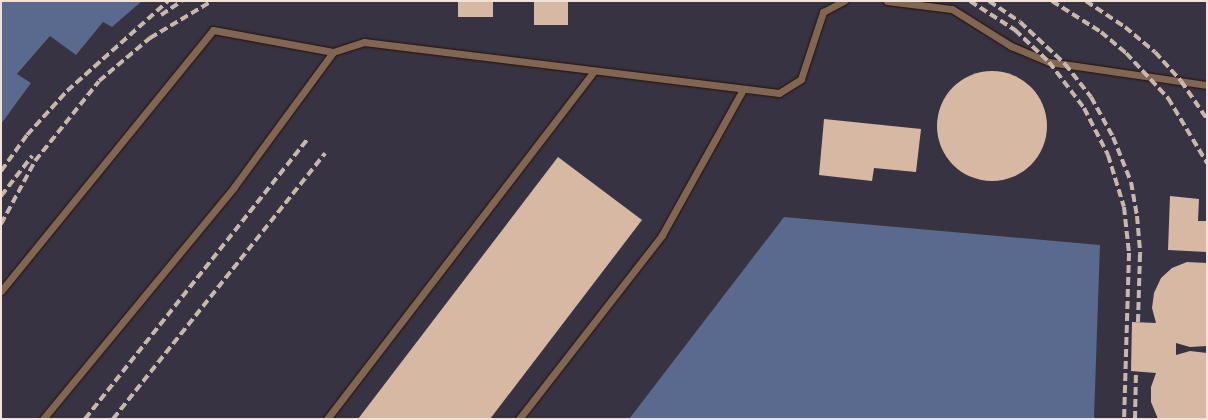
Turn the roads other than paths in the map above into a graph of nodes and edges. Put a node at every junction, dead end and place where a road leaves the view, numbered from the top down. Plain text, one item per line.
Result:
1 (844, 1) edge
2 (887, 1) edge
3 (334, 52) junction
4 (593, 72) junction
5 (1207, 85) edge
6 (742, 91) junction
7 (1, 291) edge
8 (43, 419) edge
9 (327, 419) edge
10 (519, 419) edge

1 - 6 lane
2 - 5 lane
3 - 4 lane
3 - 7 lane
3 - 8 lane
4 - 6 lane
4 - 9 lane
6 - 10 lane

